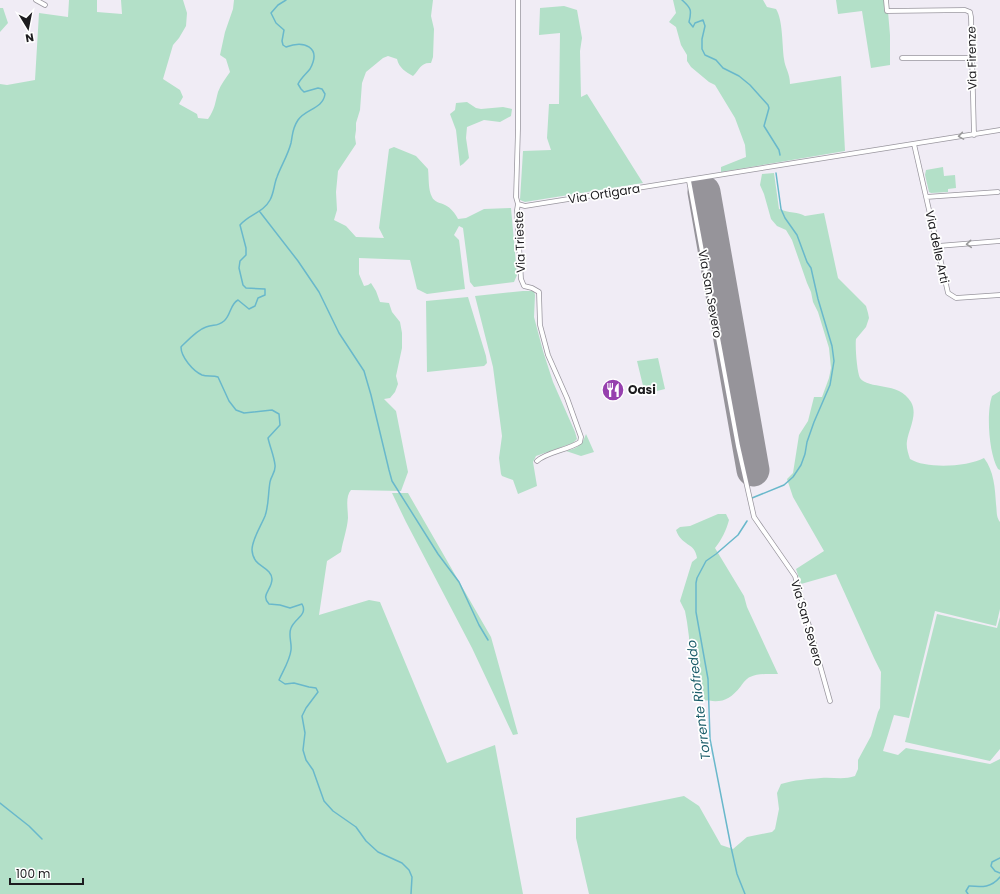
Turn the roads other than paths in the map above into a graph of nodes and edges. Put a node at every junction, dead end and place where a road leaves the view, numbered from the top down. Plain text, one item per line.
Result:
1 (36, 0) edge
2 (518, 0) edge
3 (886, 0) edge
4 (46, 5) dead end
5 (902, 58) dead end
6 (972, 58) junction
7 (1000, 130) edge
8 (974, 134) junction
9 (914, 144) junction
10 (689, 180) junction
11 (998, 192) dead end
12 (926, 197) junction
13 (518, 204) junction
14 (1000, 241) edge
15 (938, 246) junction
16 (1000, 295) edge
17 (537, 461) dead end
18 (830, 701) dead end

1 - 4 street
2 - 13 street, Via Trieste
3 - 6 street, Via Firenze
5 - 6 street
6 - 8 street, Via Firenze
7 - 8 street
8 -> 9 street
9 - 10 street
9 - 12 street, Via delle Arti
10 - 13 street, Via Ortigara
10 - 18 street, Via San Severo
11 - 12 street, Via delle Arti
12 - 15 street, Via delle Arti
13 - 17 street, Via Trieste
14 -> 15 street
15 - 16 street, Via delle Arti

